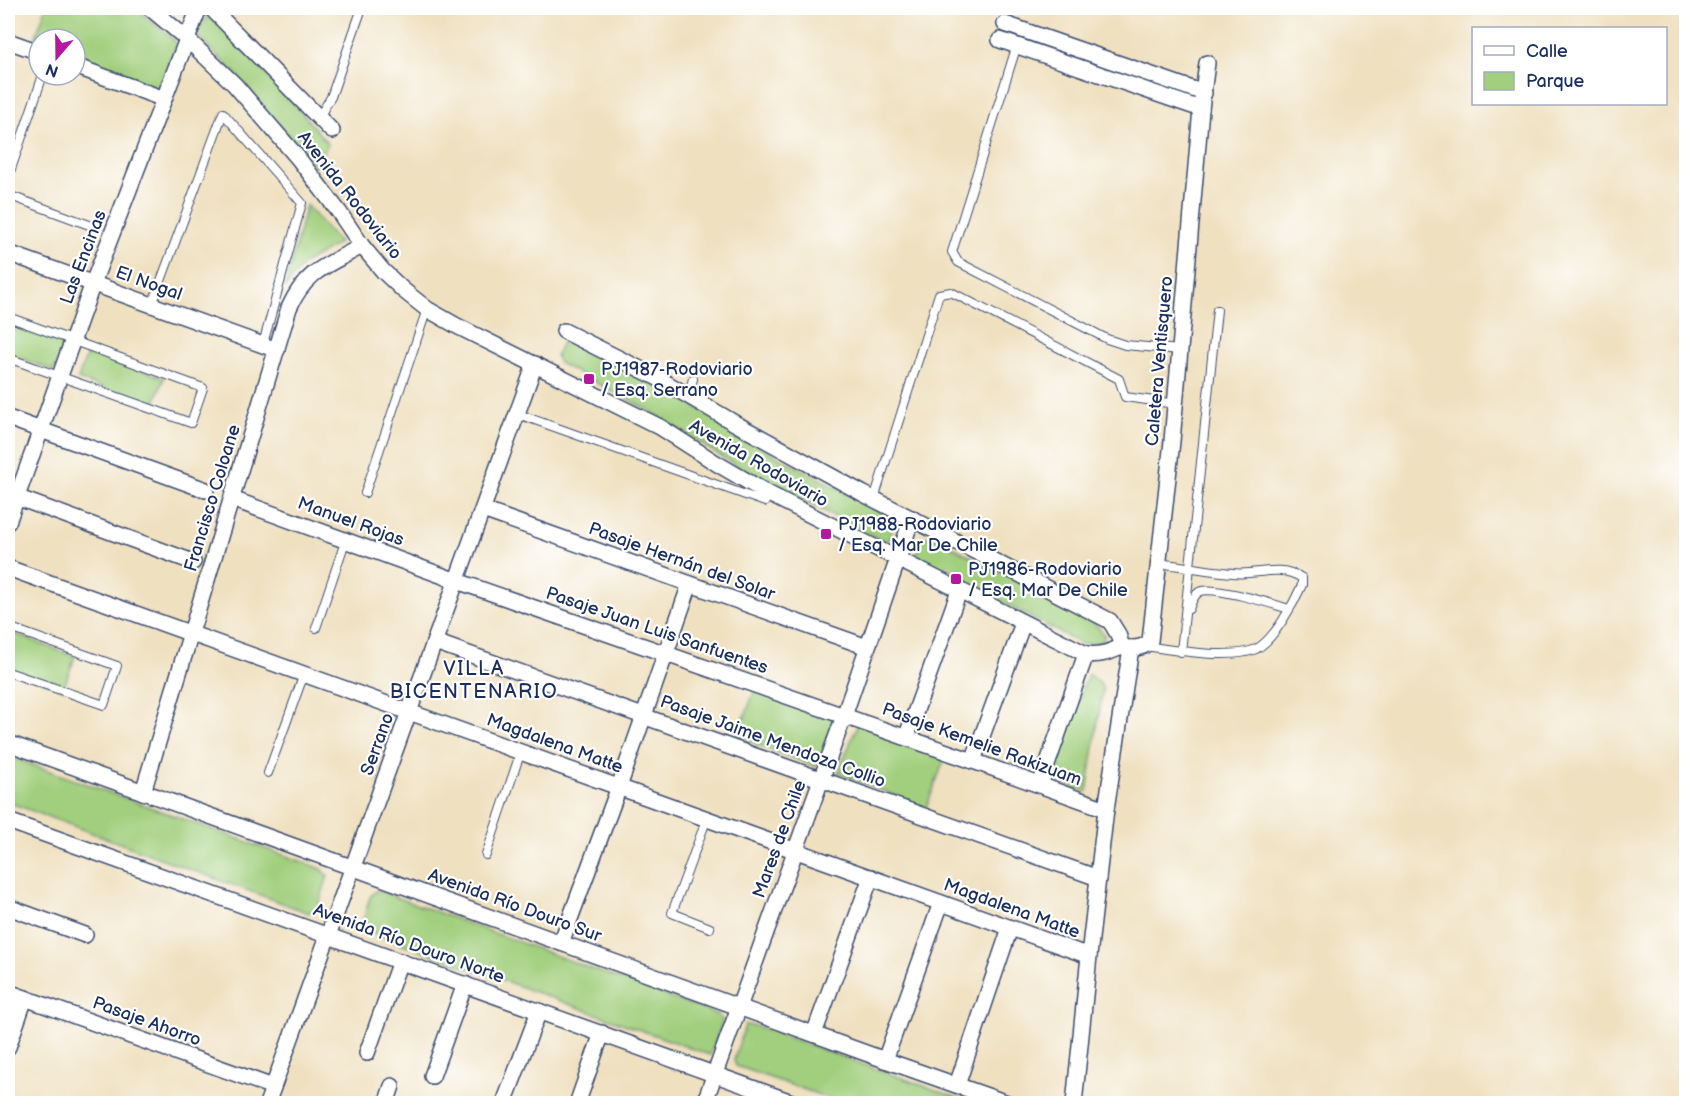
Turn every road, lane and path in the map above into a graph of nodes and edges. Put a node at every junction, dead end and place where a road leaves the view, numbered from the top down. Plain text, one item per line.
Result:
1 (150, 8) edge
2 (200, 8) edge
3 (211, 8) edge
4 (362, 8) edge
5 (1005, 24) dead end
6 (1023, 30) junction
7 (187, 39) junction
8 (1000, 40) dead end
9 (8, 41) edge
10 (1017, 45) junction
11 (27, 48) edge
12 (1207, 63) dead end
13 (87, 70) edge
14 (39, 87) edge
15 (1204, 93) junction
16 (164, 99) junction
17 (1201, 110) junction
18 (318, 117) junction
19 (332, 131) dead end
20 (8, 178) edge
21 (8, 195) edge
22 (92, 226) dead end
23 (362, 246) junction
24 (8, 253) edge
25 (93, 284) junction
26 (152, 304) junction
27 (427, 309) junction
28 (1217, 310) dead end
29 (8, 317) edge
30 (564, 331) dead end
31 (73, 341) junction
32 (270, 347) junction
33 (1180, 350) junction
34 (8, 358) edge
35 (536, 364) junction
36 (59, 378) junction
37 (693, 379) dead end
38 (688, 395) junction
39 (1176, 404) junction
40 (518, 414) junction
41 (8, 418) edge
42 (40, 430) junction
43 (206, 490) dead end
44 (365, 493) dead end
45 (769, 494) junction
46 (16, 497) junction
47 (232, 499) junction
48 (874, 499) junction
49 (483, 510) junction
50 (912, 518) junction
51 (8, 522) edge
52 (346, 540) junction
53 (898, 560) junction
54 (194, 562) dead end
55 (1158, 563) junction
56 (8, 568) edge
57 (1190, 568) junction
58 (457, 580) junction
59 (690, 584) junction
60 (959, 591) junction
61 (1289, 609) junction
62 (1023, 623) junction
63 (1184, 624) junction
64 (8, 627) edge
65 (316, 628) dead end
66 (192, 634) junction
67 (435, 642) junction
68 (867, 647) junction
69 (1133, 647) junction
70 (1181, 652) junction
71 (666, 653) junction
72 (1086, 654) junction
73 (8, 672) edge
74 (304, 674) junction
75 (410, 712) junction
76 (644, 716) junction
77 (844, 716) junction
78 (906, 738) junction
79 (8, 743) edge
80 (521, 752) junction
81 (973, 761) junction
82 (268, 773) dead end
83 (822, 778) junction
84 (1040, 785) junction
85 (619, 787) junction
86 (143, 792) junction
87 (1106, 809) junction
88 (707, 818) junction
89 (8, 821) edge
90 (795, 850) junction
91 (486, 855) dead end
92 (353, 867) junction
93 (871, 877) junction
94 (1098, 878) junction
95 (941, 903) junction
96 (8, 907) edge
97 (710, 928) dead end
98 (1010, 928) junction
99 (85, 935) dead end
100 (328, 935) junction
101 (561, 943) junction
102 (1089, 956) junction
103 (400, 961) junction
104 (465, 984) junction
105 (8, 992) edge
106 (25, 998) junction
107 (739, 1006) junction
108 (539, 1011) junction
109 (602, 1034) junction
110 (814, 1034) junction
111 (8, 1047) edge
112 (368, 1053) dead end
113 (885, 1060) junction
114 (715, 1074) junction
115 (432, 1076) dead end
116 (957, 1085) junction
117 (392, 1086) dead end
118 (273, 1087) junction
119 (787, 1102) edge
120 (504, 1103) edge
121 (267, 1104) edge
122 (386, 1104) edge
123 (577, 1104) edge
124 (704, 1104) edge
125 (1010, 1104) edge
126 (1074, 1104) edge

1 - 7 street, Avenida Rodoviario
2 - 7 street, Las Encinas
3 - 18 street, Avenida Rodoviario
4 - 18 lane
5 - 6 street
6 - 10 street
6 - 15 street
7 - 16 street, Las Encinas
7 - 23 street, Avenida Rodoviario
8 - 10 street
9 - 11 street
10 - 17 street
10 - 33 lane
12 - 15 street, Caletera Ventisquero
13 - 16 street
14 - 20 lane
15 - 17 street, Caletera Ventisquero
16 - 25 street, Las Encinas
17 - 33 street, Caletera Ventisquero
18 - 19 street, Avenida Rodoviario
21 - 22 lane
23 - 27 street, Avenida Rodoviario
23 - 32 street, Francisco Coloane
24 - 25 street, El Nogal
25 - 26 street, El Nogal
25 - 31 street, Las Encinas
26 - 32 street, El Nogal
26 - 32 lane
27 - 35 street, Avenida Rodoviario
27 - 44 lane
28 - 57 lane
29 - 31 lane
30 - 38 street, Avenida Rodoviario
31 - 36 street, Las Encinas
31 - 36 lane
32 - 47 street, Francisco Coloane
33 - 39 street, Caletera Ventisquero
34 - 36 lane
35 - 40 street, Serrano
35 - 45 street, Avenida Rodoviario
36 - 42 street, Las Encinas
37 - 38 lane
38 - 48 street, Avenida Rodoviario
39 - 48 lane
39 - 55 street, Caletera Ventisquero
40 - 45 lane
40 - 49 street, Serrano
41 - 42 street
42 - 43 street
42 - 46 street, Las Encinas
45 - 53 street, Avenida Rodoviario
46 - 51 street, Las Encinas
46 - 54 street
47 - 52 street, Manuel Rojas
47 - 66 street, Francisco Coloane
48 - 50 street, Avenida Rodoviario
49 - 58 street, Serrano
49 - 59 street, Pasaje Hernán del Solar
50 - 53 street, Mares de Chile
50 - 69 street, Avenida Rodoviario
52 - 58 street, Manuel Rojas
52 - 65 lane
53 - 60 street, Avenida Rodoviario
53 - 68 street, Mares de Chile
55 - 57 lane
55 - 69 street, Caletera Ventisquero
56 - 66 street, Magdalena Matte
57 - 61 lane
57 - 63 lane
58 - 67 street, Serrano
58 - 71 street, Pasaje Juan Luis Sanfuentes
59 - 68 street, Pasaje Hernán del Solar
59 - 71 street
60 - 62 street, Avenida Rodoviario
60 - 78 street
61 - 63 lane
61 - 70 lane
62 - 72 street, Avenida Rodoviario
62 - 81 street
63 - 70 lane
64 - 73 lane
66 - 74 street, Magdalena Matte
66 - 86 street, Francisco Coloane
67 - 75 street, Serrano
67 - 76 street, Pasaje Jaime Mendoza Collio
68 - 77 street, Mares de Chile
69 - 70 lane
69 - 72 street
69 - 87 street, Caletera Ventisquero
71 - 76 street
71 - 77 street, Pasaje Juan Luis Sanfuentes
72 - 84 street
74 - 75 street, Magdalena Matte
74 - 82 lane
75 - 80 street, Magdalena Matte
75 - 92 street, Serrano
76 - 83 street, Pasaje Jaime Mendoza Collio
76 - 85 street
77 - 78 street, Pasaje Kemelie Rakizuam
77 - 83 street, Mares de Chile
78 - 81 street, Pasaje Kemelie Rakizuam
79 - 86 street, Avenida Río Douro Sur
80 - 85 street, Magdalena Matte
80 - 91 lane
81 - 84 street, Pasaje Kemelie Rakizuam
83 - 90 street, Mares de Chile
83 - 94 street, Pasaje Jaime Mendoza Collio
84 - 87 street, Pasaje Kemelie Rakizuam
85 - 88 street, Magdalena Matte
85 - 101 street
86 - 92 street, Avenida Río Douro Sur
87 - 94 street, Caletera Ventisquero
88 - 90 street, Magdalena Matte
88 - 97 lane
89 - 100 street, Avenida Río Douro Norte
90 - 93 street, Magdalena Matte
90 - 107 street, Mares de Chile
92 - 100 street, Serrano
92 - 101 street, Avenida Río Douro Sur
93 - 95 street, Magdalena Matte
93 - 110 street
94 - 102 street, Caletera Ventisquero
95 - 98 street, Magdalena Matte
95 - 113 street
96 - 99 street
98 - 102 street, Magdalena Matte
98 - 116 street
100 - 103 street, Avenida Río Douro Norte
100 - 118 street, Serrano
101 - 107 street, Avenida Río Douro Sur
102 - 126 street, Caletera Ventisquero
103 - 104 street, Avenida Río Douro Norte
103 - 112 street
104 - 108 street, Avenida Río Douro Norte
104 - 115 street
105 - 106 street, Pasaje Ahorro
106 - 111 street
106 - 118 street, Pasaje Ahorro
107 - 110 street, Avenida Río Douro Sur
107 - 114 street, Mares de Chile
108 - 109 street, Avenida Río Douro Norte
108 - 120 street
109 - 114 street, Avenida Río Douro Norte
109 - 123 street
110 - 113 street, Avenida Río Douro Sur
113 - 116 street, Avenida Río Douro Sur
114 - 119 street, Avenida Río Douro Norte
114 - 124 street, Mares de Chile
116 - 125 street, Avenida Río Douro Sur
117 - 122 street
118 - 121 street, Serrano

